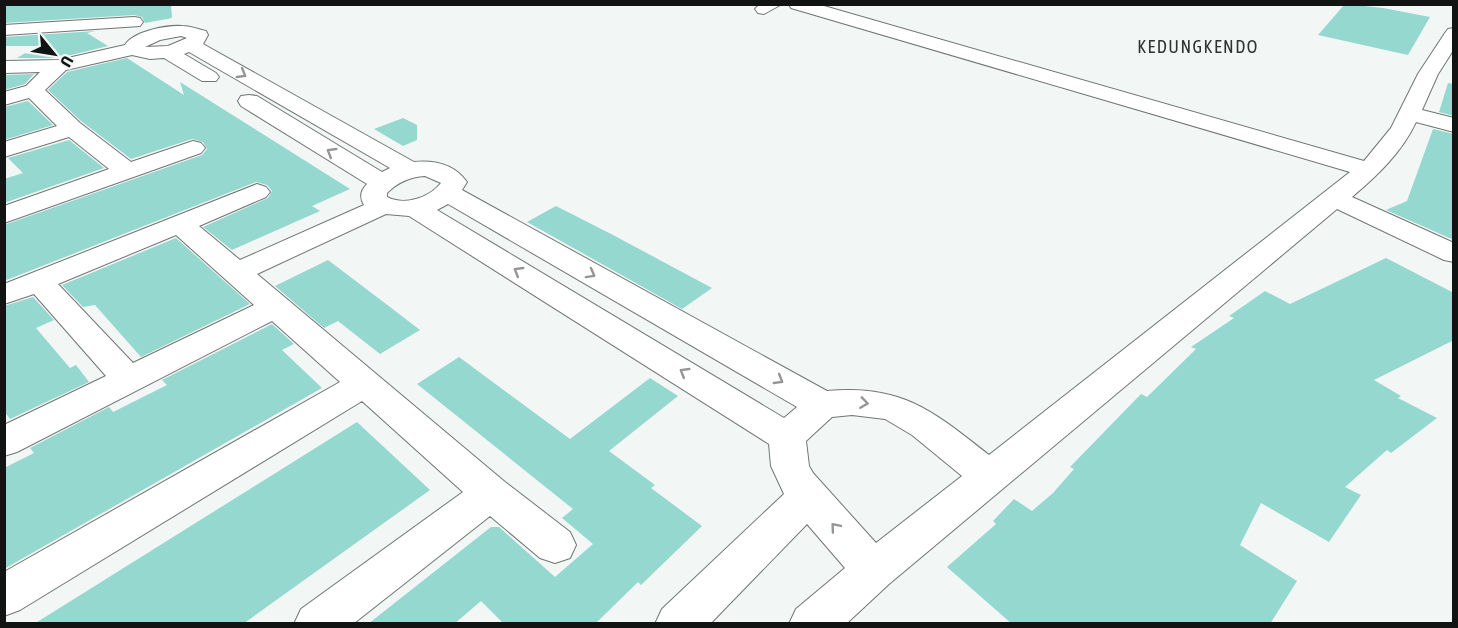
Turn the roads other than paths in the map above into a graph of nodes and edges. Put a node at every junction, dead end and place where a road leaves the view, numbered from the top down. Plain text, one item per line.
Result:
1 (797, 4) edge
2 (67, 10) dead end
3 (47, 21) junction
4 (134, 22) junction
5 (4, 25) edge
6 (4, 30) edge
7 (1454, 33) edge
8 (167, 42) junction
9 (139, 44) junction
10 (59, 66) junction
11 (4, 67) edge
12 (33, 90) junction
13 (4, 99) edge
14 (1409, 113) junction
15 (1454, 125) edge
16 (72, 128) junction
17 (193, 148) dead end
18 (4, 150) edge
19 (411, 170) junction
20 (1369, 170) junction
21 (128, 171) junction
22 (256, 192) dead end
23 (382, 194) junction
24 (449, 194) junction
25 (1335, 199) junction
26 (416, 208) junction
27 (4, 215) edge
28 (179, 223) junction
29 (1454, 254) edge
30 (238, 272) junction
31 (39, 281) junction
32 (4, 295) edge
33 (275, 307) junction
34 (750, 362) junction
35 (129, 380) junction
36 (365, 383) junction
37 (716, 392) junction
38 (822, 405) junction
39 (787, 437) junction
40 (4, 442) edge
41 (991, 478) junction
42 (491, 492) junction
43 (809, 496) junction
44 (555, 545) dead end
45 (874, 570) junction
46 (4, 596) edge
47 (317, 624) edge
48 (678, 624) edge
49 (812, 624) edge

1 - 20 street
2 - 3 street
3 - 4 street
3 - 5 street
3 - 6 street
4 - 8 street
4 - 9 street
7 - 14 street
8 - 9 street
8 -> 19 street
23 -> 8 street
9 - 10 street
10 - 11 street
10 - 12 street
12 - 13 street
12 - 16 street
14 - 15 street
14 - 20 street
16 - 18 street
16 - 21 street
17 - 21 street
19 - 23 street
19 - 24 street
20 - 25 street
21 - 27 street
22 - 28 street
23 - 26 street
23 - 30 street
24 - 26 street
24 -> 34 street
25 - 29 street
25 - 41 street
37 -> 26 street
28 - 30 street
28 - 31 street
30 - 33 street
31 - 32 street
31 - 35 street
33 - 35 street
33 - 36 street
34 - 37 street
34 -> 38 street
35 - 40 street
36 - 42 street
36 - 46 street
37 - 39 street
38 - 39 street
38 -> 41 street
39 - 43 street
41 - 45 street
42 - 44 street
42 - 47 street
45 -> 43 street
43 - 48 street
45 - 49 street

